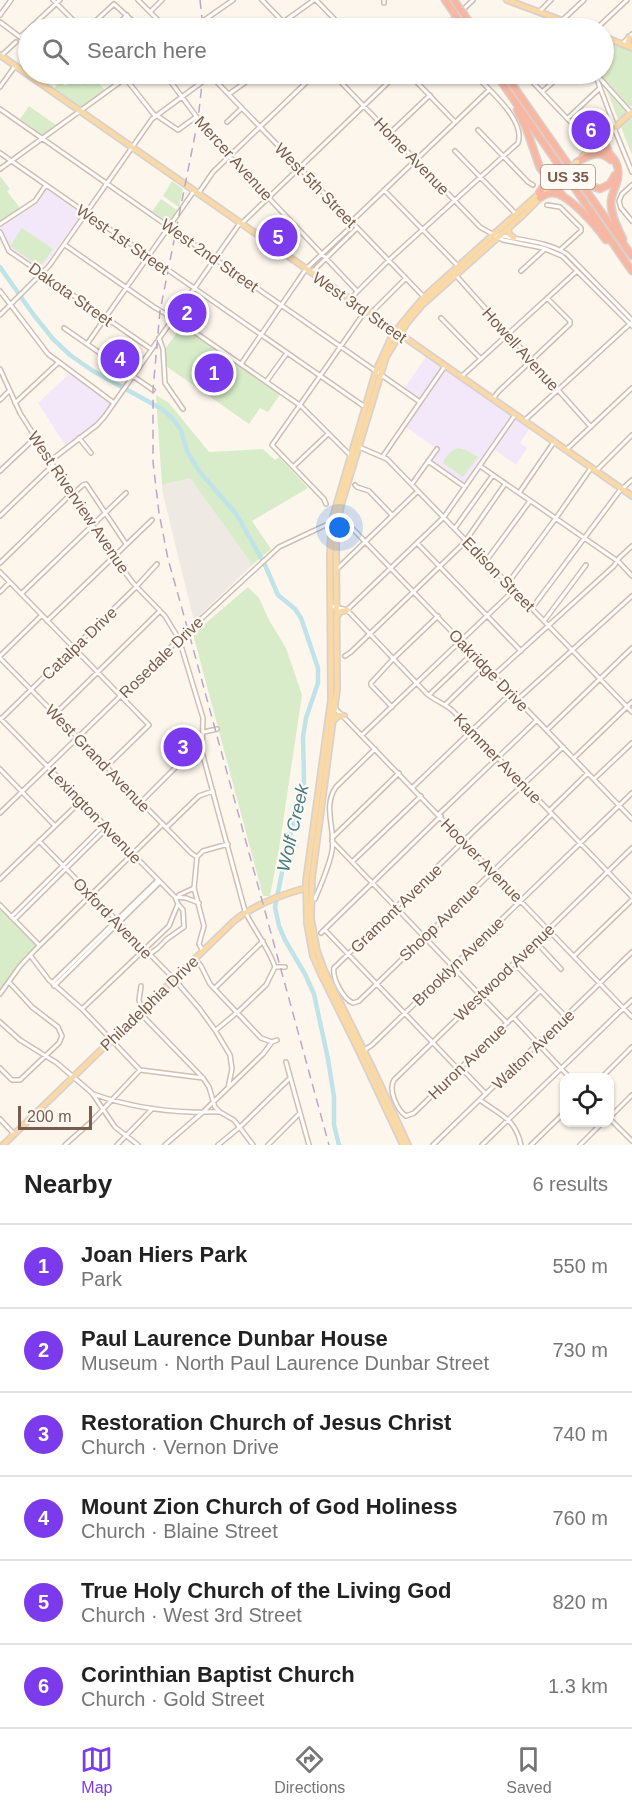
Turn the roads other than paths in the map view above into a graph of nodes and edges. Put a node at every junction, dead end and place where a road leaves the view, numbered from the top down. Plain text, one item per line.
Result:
1 (10, 0) edge
2 (60, 0) edge
3 (138, 0) edge
4 (162, 0) edge
5 (233, 0) edge
6 (262, 0) edge
7 (315, 0) edge
8 (445, 0) edge
9 (454, 0) edge
10 (473, 0) edge
11 (507, 0) edge
12 (551, 0) edge
13 (584, 0) edge
14 (627, 0) edge
15 (55, 2) edge
16 (150, 12) junction
17 (539, 12) junction
18 (459, 14) junction
19 (0, 15) edge
20 (127, 15) junction
21 (40, 18) edge
22 (71, 18) edge
23 (98, 18) edge
24 (124, 18) edge
25 (130, 18) edge
26 (156, 18) edge
27 (207, 18) edge
28 (279, 18) edge
29 (289, 18) edge
30 (333, 18) edge
31 (454, 18) edge
32 (460, 18) edge
33 (463, 18) edge
34 (554, 18) edge
35 (565, 18) edge
36 (608, 18) edge
37 (0, 22) edge
38 (18, 35) edge
39 (630, 36) edge
40 (614, 41) edge
41 (16, 42) dead end
42 (621, 44) junction
43 (631, 48) edge
44 (0, 56) edge
45 (15, 66) junction
46 (18, 68) edge
47 (41, 84) edge
48 (117, 84) edge
49 (131, 84) edge
50 (173, 84) edge
51 (198, 84) edge
52 (220, 84) edge
53 (243, 84) edge
54 (305, 84) edge
55 (343, 84) edge
56 (386, 84) edge
57 (419, 84) edge
58 (483, 84) edge
59 (503, 84) edge
60 (512, 84) edge
61 (535, 84) edge
62 (551, 84) edge
63 (599, 84) edge
64 (605, 84) edge
65 (0, 87) edge
66 (600, 88) junction
67 (489, 90) junction
68 (543, 92) junction
69 (229, 94) junction
70 (430, 95) junction
71 (182, 96) junction
72 (511, 96) junction
73 (364, 106) junction
74 (242, 108) junction
75 (0, 109) edge
76 (80, 111) junction
77 (632, 112) edge
78 (155, 116) junction
79 (196, 117) junction
80 (568, 118) junction
81 (227, 122) dead end
82 (455, 122) junction
83 (260, 127) junction
84 (614, 128) junction
85 (478, 130) dead end
86 (390, 133) junction
87 (606, 135) junction
88 (42, 138) junction
89 (596, 145) junction
90 (132, 148) junction
91 (455, 151) dead end
92 (0, 153) edge
93 (610, 155) junction
94 (230, 156) junction
95 (503, 157) junction
96 (563, 158) junction
97 (416, 160) junction
98 (11, 161) junction
99 (577, 162) junction
100 (299, 167) junction
101 (0, 169) edge
102 (632, 172) edge
103 (543, 173) junction
104 (481, 178) junction
105 (107, 183) junction
106 (554, 183) junction
107 (46, 185) junction
108 (533, 185) dead end
109 (632, 185) edge
110 (384, 190) junction
111 (196, 192) junction
112 (539, 195) junction
113 (563, 196) junction
114 (269, 197) junction
115 (455, 201) junction
116 (547, 205) dead end
117 (86, 213) junction
118 (517, 215) junction
119 (632, 220) edge
120 (240, 223) junction
121 (352, 223) junction
122 (0, 224) edge
123 (169, 226) junction
124 (509, 227) junction
125 (357, 228) junction
126 (423, 230) junction
127 (0, 232) edge
128 (496, 236) junction
129 (514, 238) junction
130 (65, 245) junction
131 (546, 247) junction
132 (560, 250) junction
133 (322, 254) junction
134 (558, 254) junction
135 (148, 256) junction
136 (632, 256) edge
137 (214, 258) junction
138 (326, 258) junction
139 (389, 260) junction
140 (624, 260) junction
141 (458, 266) junction
142 (579, 269) junction
143 (309, 271) junction
144 (521, 271) dead end
145 (632, 272) edge
146 (454, 273) junction
147 (43, 274) junction
148 (406, 278) junction
149 (126, 288) junction
150 (193, 288) junction
151 (357, 290) junction
152 (0, 291) edge
153 (424, 297) junction
154 (548, 298) junction
155 (349, 299) junction
156 (11, 304) junction
157 (282, 305) junction
158 (368, 312) junction
159 (0, 315) edge
160 (173, 317) junction
161 (105, 318) junction
162 (441, 318) dead end
163 (383, 323) junction
164 (631, 323) edge
165 (64, 328) dead end
166 (397, 333) junction
167 (508, 334) junction
168 (261, 335) junction
169 (159, 338) junction
170 (389, 341) junction
171 (87, 344) junction
172 (341, 346) junction
173 (151, 349) junction
174 (287, 353) junction
175 (481, 359) junction
176 (531, 361) junction
177 (59, 362) junction
178 (241, 364) junction
179 (445, 366) junction
180 (0, 369) edge
181 (379, 373) junction
182 (320, 376) junction
183 (132, 377) junction
184 (461, 377) junction
185 (266, 382) junction
186 (632, 388) edge
187 (153, 390) dead end
188 (557, 390) junction
189 (9, 391) junction
190 (493, 399) junction
191 (0, 400) edge
192 (115, 401) junction
193 (420, 402) junction
194 (15, 403) junction
195 (300, 405) junction
196 (365, 407) junction
197 (183, 409) dead end
198 (515, 415) junction
199 (524, 421) junction
200 (591, 427) junction
201 (328, 434) junction
202 (632, 435) edge
203 (36, 437) junction
204 (79, 438) junction
205 (554, 442) junction
206 (359, 447) junction
207 (437, 449) dead end
208 (566, 450) junction
209 (91, 453) dead end
210 (351, 455) junction
211 (383, 456) junction
212 (50, 461) junction
213 (428, 461) junction
214 (53, 465) junction
215 (480, 466) junction
216 (293, 467) junction
217 (593, 469) junction
218 (0, 471) edge
219 (493, 475) junction
220 (632, 480) edge
221 (505, 484) junction
222 (355, 485) dead end
223 (412, 485) junction
224 (465, 487) junction
225 (621, 489) junction
226 (418, 491) junction
227 (126, 492) dead end
228 (519, 493) junction
229 (71, 495) junction
230 (632, 496) edge
231 (530, 501) junction
232 (326, 504) dead end
233 (105, 513) junction
234 (0, 516) edge
235 (392, 516) junction
236 (444, 517) junction
237 (555, 519) junction
238 (152, 520) dead end
239 (345, 523) dead end
240 (334, 525) junction
241 (92, 526) junction
242 (319, 528) junction
243 (454, 528) junction
244 (331, 535) junction
245 (584, 539) junction
246 (466, 540) junction
247 (365, 542) junction
248 (417, 543) junction
249 (127, 545) junction
250 (632, 546) edge
251 (114, 557) junction
252 (486, 561) junction
253 (617, 561) junction
254 (0, 563) edge
255 (157, 564) dead end
256 (586, 565) dead end
257 (440, 566) junction
258 (391, 568) junction
259 (336, 570) junction
260 (0, 572) edge
261 (631, 573) edge
262 (10, 582) junction
263 (507, 583) junction
264 (136, 587) junction
265 (514, 590) junction
266 (0, 592) edge
267 (414, 592) junction
268 (21, 594) junction
269 (632, 596) edge
270 (334, 607) junction
271 (532, 608) junction
272 (347, 610) junction
273 (160, 611) junction
274 (42, 615) junction
275 (487, 615) junction
276 (438, 616) junction
277 (336, 618) junction
278 (47, 621) junction
279 (544, 621) junction
280 (549, 626) junction
281 (370, 634) junction
282 (179, 639) junction
283 (461, 640) junction
284 (74, 648) junction
285 (632, 648) edge
286 (573, 650) junction
287 (521, 651) junction
288 (472, 653) junction
289 (345, 656) dead end
290 (0, 657) edge
291 (393, 658) junction
292 (485, 666) junction
293 (97, 672) junction
294 (495, 675) junction
295 (600, 679) junction
296 (417, 683) junction
297 (31, 689) junction
298 (511, 693) junction
299 (120, 695) junction
300 (429, 695) junction
301 (518, 700) junction
302 (632, 702) edge
303 (446, 704) junction
304 (333, 707) junction
305 (392, 707) junction
306 (627, 707) junction
307 (632, 712) edge
308 (55, 714) junction
309 (344, 716) junction
310 (0, 719) edge
311 (334, 720) junction
312 (537, 720) junction
313 (217, 729) dead end
314 (472, 730) junction
315 (547, 730) junction
316 (204, 732) junction
317 (362, 735) junction
318 (78, 737) junction
319 (632, 743) edge
320 (563, 747) junction
321 (375, 749) junction
322 (202, 752) junction
323 (498, 757) junction
324 (574, 758) junction
325 (106, 766) junction
326 (48, 767) junction
327 (0, 770) edge
328 (399, 773) junction
329 (588, 773) junction
330 (594, 779) junction
331 (524, 784) junction
332 (412, 787) junction
333 (213, 791) junction
334 (22, 792) junction
335 (632, 793) edge
336 (421, 796) junction
337 (81, 801) junction
338 (141, 801) junction
339 (619, 805) junction
340 (551, 812) junction
341 (0, 813) edge
342 (440, 815) junction
343 (632, 819) edge
344 (55, 826) junction
345 (165, 826) junction
346 (106, 827) junction
347 (332, 840) junction
348 (39, 841) junction
349 (464, 841) junction
350 (580, 843) junction
351 (228, 844) junction
352 (632, 848) edge
353 (133, 854) junction
354 (197, 857) junction
355 (353, 862) junction
356 (64, 867) junction
357 (492, 871) junction
358 (608, 872) junction
359 (0, 879) edge
360 (159, 881) junction
361 (373, 883) junction
362 (309, 887) junction
363 (194, 888) junction
364 (91, 894) junction
365 (175, 897) junction
366 (315, 899) dead end
367 (632, 899) edge
368 (521, 900) junction
369 (199, 903) junction
370 (178, 904) junction
371 (0, 905) edge
372 (397, 907) junction
373 (245, 911) junction
374 (13, 918) junction
375 (117, 921) junction
376 (548, 929) junction
377 (325, 930) junction
378 (321, 933) dead end
379 (425, 936) junction
380 (263, 941) junction
381 (536, 942) junction
382 (39, 945) junction
383 (144, 949) junction
384 (203, 951) junction
385 (632, 952) edge
386 (150, 954) junction
387 (348, 954) junction
388 (29, 955) junction
389 (574, 956) junction
390 (195, 959) junction
391 (514, 963) junction
392 (453, 966) junction
393 (275, 967) junction
394 (285, 967) dead end
395 (561, 969) dead end
396 (174, 979) junction
397 (9, 982) junction
398 (600, 983) junction
399 (53, 984) junction
400 (376, 984) junction
401 (141, 986) dead end
402 (214, 989) junction
403 (540, 991) junction
404 (0, 994) edge
405 (481, 995) junction
406 (632, 1000) edge
407 (352, 1003) joint
408 (624, 1008) junction
409 (82, 1009) junction
410 (140, 1011) junction
411 (237, 1012) junction
412 (405, 1014) junction
413 (513, 1017) junction
414 (566, 1017) junction
415 (632, 1017) edge
416 (0, 1022) edge
417 (507, 1023) junction
418 (215, 1030) junction
419 (111, 1039) junction
420 (277, 1040) dead end
421 (272, 1042) junction
422 (432, 1042) junction
423 (538, 1044) junction
424 (632, 1047) edge
425 (362, 1052) junction
426 (46, 1056) junction
427 (286, 1062) dead end
428 (0, 1068) edge
429 (561, 1068) junction
430 (460, 1069) junction
431 (140, 1070) junction
432 (566, 1073) edge
433 (605, 1073) edge
434 (73, 1077) junction
435 (203, 1078) junction
436 (290, 1078) junction
437 (228, 1088) junction
438 (92, 1093) junction
439 (486, 1094) junction
440 (632, 1095) edge
441 (112, 1100) junction
442 (480, 1100) junction
443 (396, 1101) joint
444 (213, 1102) junction
445 (104, 1109) junction
446 (152, 1109) junction
447 (203, 1112) junction
448 (219, 1112) junction
449 (300, 1113) junction
450 (614, 1113) edge
451 (560, 1117) edge
452 (0, 1119) edge
453 (509, 1119) junction
454 (614, 1124) edge
455 (240, 1127) junction
456 (598, 1127) edge
457 (14, 1134) junction
458 (126, 1136) junction
459 (631, 1143) edge
460 (3, 1145) edge
461 (66, 1145) edge
462 (117, 1145) edge
463 (138, 1145) edge
464 (165, 1145) edge
465 (218, 1145) edge
466 (253, 1145) edge
467 (268, 1145) edge
468 (309, 1145) edge
469 (403, 1145) edge
470 (408, 1145) edge
471 (433, 1145) edge
472 (482, 1145) edge
473 (521, 1145) edge
474 (531, 1145) edge
475 (580, 1145) edge

1 - 19 street
2 - 15 street
3 - 16 street
4 - 16 street
5 - 27 street
6 - 28 street
7 - 29 street
7 - 30 street
8 - 18 highway
9 - 18 highway
10 - 31 street
11 - 17 main road
12 - 17 street
13 - 35 street
14 - 36 street
15 - 21 street
15 - 22 street
16 - 26 street
17 - 34 main road
18 - 32 highway
18 - 33 highway
20 - 23 street
20 - 24 street
20 - 25 street
37 - 38 street
39 - 42 street
39 - 43 main road
40 - 42 main road
41 - 44 street
42 - 43 main road
44 - 45 main road, West 3rd Street
45 - 46 main road, West 3rd Street
45 - 65 street
47 - 76 main road, West 3rd Street
48 - 76 street
49 - 78 street
50 - 71 street, Mercer Avenue
51 - 71 street
52 - 69 street, West 5th Street
53 - 69 street
54 - 83 street
55 - 73 street, Home Avenue
56 - 73 street
57 - 70 street
58 - 67 street
59 - 72 highway, US 35
60 - 96 highway, US 35
61 - 68 street
62 - 68 street
63 - 66 street
64 - 77 street
66 - 80 street
66 - 84 street
67 - 82 street
67 - 95 street
68 - 80 street
69 - 74 street, West 5th Street
70 - 82 street
70 - 86 street
71 - 78 street
71 - 79 street, Mercer Avenue
72 - 103 highway
72 - 140 highway, US 35
73 - 86 street, Home Avenue
73 - 100 street
74 - 81 street
74 - 83 street, West 5th Street
75 - 88 street, West 2nd Street
76 - 88 street
76 - 90 main road, West 3rd Street
77 - 84 main road
78 - 79 street
78 - 90 street
79 - 94 street, Mercer Avenue
80 - 89 street
82 - 97 street
83 - 94 street
83 - 100 street, West 5th Street
84 - 87 main road
84 - 102 street
85 - 95 street
86 - 97 street, Home Avenue
87 - 89 main road
87 - 93 highway
88 - 98 street
88 - 105 street, West 2nd Street
89 - 93 highway
89 - 99 main road
90 - 105 street
90 - 111 main road, West 3rd Street
91 - 104 street
92 - 98 street, West 1st Street
93 - 96 highway
93 - 99 highway
93 - 136 highway
94 - 111 street
94 - 114 street, Mercer Avenue
95 - 104 street
95 - 108 street
96 - 136 highway, US 35
97 - 110 street
97 - 115 street, Home Avenue
98 - 101 street
98 - 107 street, West 1st Street
99 - 106 main road, bridge
100 - 114 street
100 - 121 street, West 5th Street
103 - 106 highway
103 - 112 highway
104 - 115 street
104 - 118 street
105 - 117 street
105 - 123 street, West 2nd Street
106 - 112 main road
106 - 113 highway
107 - 117 street, West 1st Street
107 - 122 street
109 - 119 street
110 - 121 street
110 - 126 street
111 - 120 main road, West 3rd Street
111 - 123 street
112 - 113 highway
112 - 118 main road
112 - 124 main road
113 - 140 highway
114 - 120 street
114 - 133 street, Mercer Avenue
115 - 126 street
115 - 128 street, Home Avenue
116 - 132 street
117 - 130 street
117 - 135 street, West 1st Street
118 - 128 main road
120 - 137 street
120 - 143 main road, West 3rd Street
121 - 125 street, West 5th Street
121 - 133 street
123 - 135 street
123 - 137 street, West 2nd Street
124 - 128 main road
124 - 129 main road
125 - 138 street
125 - 139 street, West 5th Street
126 - 139 street
126 - 141 street
127 - 147 street, Dakota Street
128 - 129 street, Home Avenue
128 - 131 street, Home Avenue
128 - 141 main road
128 - 146 main road
129 - 131 street, Home Avenue
130 - 147 street
130 - 149 street
131 - 132 street, Home Avenue
131 - 134 street, Home Avenue
131 - 144 street
132 - 134 street
132 - 142 street, Home Avenue
133 - 138 street, Mercer Avenue
133 - 143 street
134 - 142 street, Home Avenue
135 - 149 street
135 - 150 street, West 1st Street
137 - 150 street
137 - 157 street, West 2nd Street
138 - 143 street
138 - 151 street, Mercer Avenue
139 - 148 street, West 5th Street
139 - 151 street
140 - 145 highway, US 35
141 - 146 main road
142 - 154 street
142 - 164 street, Home Avenue
143 - 155 main road, West 3rd Street
143 - 157 street
146 - 153 main road
146 - 166 main road
146 - 167 street, Howell Avenue
147 - 156 street
147 - 161 street, Dakota Street
148 - 153 street, West 5th Street
148 - 158 street
149 - 160 street
149 - 161 street
150 - 160 street
150 - 168 street, West 1st Street
151 - 155 street
152 - 156 street
153 - 166 main road
154 - 167 street
154 - 176 street
155 - 158 main road, West 3rd Street
156 - 159 street
156 - 177 street
157 - 168 street
157 - 172 street, West 2nd Street
158 - 163 main road, West 3rd Street
158 - 172 street
160 - 169 street
160 - 178 street
161 - 171 street
161 - 173 street, Dakota Street
162 - 175 street
163 - 166 main road, West 3rd Street
163 - 170 main road
164 - 188 street
165 - 171 street
166 - 170 main road
166 - 179 main road, West 3rd Street
166 - 181 main road
167 - 175 street
167 - 176 street, Howell Avenue
168 - 174 street, West 1st Street
168 - 178 street
169 - 173 street
169 - 197 street
170 - 181 main road
171 - 183 street
172 - 181 street, West 2nd Street
172 - 182 street
173 - 183 street
174 - 182 street, West 1st Street
174 - 185 street
175 - 184 street
176 - 188 street, Howell Avenue
176 - 190 street
177 - 192 street
177 - 194 street
178 - 185 street
179 - 184 main road, West 3rd Street
179 - 193 street
180 - 189 street, West Riverview Avenue
181 - 193 street, West 2nd Street
181 - 196 main road
181 - 206 main road
182 - 195 street
182 - 196 street, West 1st Street
183 - 187 street
183 - 192 street
184 - 190 main road, West 3rd Street
185 - 195 street
186 - 200 street
188 - 199 street
188 - 200 street, Howell Avenue
189 - 191 street
189 - 194 street, West Riverview Avenue
190 - 198 main road, West 3rd Street
192 - 204 street
193 - 211 street
194 - 203 street, West Riverview Avenue
195 - 201 street
195 - 216 street
196 - 210 main road
198 - 199 main road, West 3rd Street
198 - 215 street
199 - 205 main road, West 3rd Street
200 - 208 street
201 - 210 street
201 - 216 street
202 - 217 street
203 - 212 street, West Riverview Avenue
203 - 218 street
204 - 209 street
204 - 212 street
205 - 208 main road, West 3rd Street
205 - 228 street
206 - 211 street, Edison Street
206 - 240 main road
207 - 213 street
208 - 217 main road, West 3rd Street
210 - 240 main road
211 - 223 street, Edison Street
212 - 214 street, West Riverview Avenue
213 - 223 street
213 - 224 street
214 - 229 street, West Riverview Avenue
214 - 234 street
215 - 219 street
215 - 224 street
216 - 232 street
217 - 225 main road, West 3rd Street
217 - 237 street
219 - 221 street
219 - 243 street
220 - 225 street
221 - 228 street
221 - 246 street
222 - 235 street
223 - 226 street, Edison Street
224 - 236 street
225 - 230 main road, West 3rd Street
225 - 245 street
226 - 235 street
226 - 236 street, Edison Street
227 - 233 street
228 - 231 street
229 - 233 street
229 - 241 street, West Riverview Avenue
229 - 254 street
231 - 237 street
231 - 252 street
233 - 241 street
233 - 249 street
235 - 247 street
236 - 243 street, Edison Street
236 - 248 street
237 - 245 street
237 - 263 street
238 - 249 street
239 - 247 street, Oakridge Drive
240 - 242 street, Rosedale Drive
240 - 244 main road
240 - 259 main road
241 - 251 street, West Riverview Avenue
241 - 268 street
242 - 244 street
242 - 282 street, Rosedale Drive
243 - 246 street, Edison Street
244 - 270 main road
245 - 253 street
245 - 271 street
246 - 252 street, Edison Street
246 - 257 street
247 - 258 street, Oakridge Drive
247 - 259 street
248 - 257 street
248 - 258 street
249 - 251 street
250 - 253 street
251 - 264 street, West Riverview Avenue
251 - 278 street
252 - 263 street, Edison Street
253 - 261 street
253 - 280 street
255 - 264 street, Catalpa Drive
256 - 279 street
257 - 267 street
257 - 275 street
258 - 267 street, Oakridge Drive
258 - 272 street
259 - 270 main road
260 - 262 street
262 - 266 street
262 - 268 street
263 - 265 street, Edison Street
264 - 273 street, West Riverview Avenue
264 - 284 street, Catalpa Drive
265 - 271 street, Edison Street
265 - 275 street
267 - 276 street, Oakridge Drive
267 - 281 street
268 - 274 street
269 - 286 street
270 - 272 street
270 - 277 main road
270 - 304 main road
271 - 279 street, Edison Street
272 - 277 main road
272 - 281 street, Kammer Avenue
273 - 282 street, West Riverview Avenue
273 - 293 street
274 - 278 street
274 - 290 street
275 - 283 street
275 - 287 street
276 - 283 street, Oakridge Drive
276 - 291 street
277 - 304 main road
278 - 284 street
279 - 280 street, Edison Street
280 - 286 street, Edison Street
280 - 287 street
281 - 289 street
281 - 291 street, Kammer Avenue
282 - 299 street, Rosedale Drive
282 - 316 street, West Riverview Avenue
283 - 288 street, Oakridge Drive
283 - 296 street
284 - 293 street
284 - 297 street, Catalpa Drive
285 - 295 street
286 - 295 street, Edison Street
286 - 301 street
287 - 294 street
288 - 292 street, Oakridge Drive
288 - 300 street
290 - 297 street, West Grand Avenue
291 - 296 street, Kammer Avenue
291 - 305 street
292 - 294 street, Oakridge Drive
292 - 303 street
293 - 299 street
293 - 308 street
294 - 298 street, Oakridge Drive
295 - 306 street, Edison Street
295 - 315 street
296 - 300 street, Kammer Avenue
296 - 305 street
297 - 308 street, West Grand Avenue
297 - 310 street, Catalpa Drive
298 - 301 street, Oakridge Drive
298 - 314 street
299 - 318 street, Rosedale Drive
299 - 325 street
300 - 303 street, Kammer Avenue
301 - 312 street, Oakridge Drive
302 - 306 street
303 - 314 street, Kammer Avenue
304 - 309 street, Hoover Avenue
304 - 311 main road
304 - 362 main road
305 - 317 street
306 - 307 street, Edison Street
306 - 324 street
308 - 318 street, West Grand Avenue
309 - 311 main road
309 - 317 street, Hoover Avenue
310 - 326 street, Lexington Avenue
311 - 362 main road
312 - 315 street, Oakridge Drive
312 - 323 street
313 - 316 street
314 - 323 street, Kammer Avenue
314 - 332 street
315 - 320 street, Oakridge Drive
316 - 322 street, West Riverview Avenue
317 - 321 street, Hoover Avenue
318 - 325 street, West Grand Avenue
318 - 326 street, Rosedale Drive
319 - 330 street
320 - 324 street, Oakridge Drive
320 - 331 street, Gramont Avenue
321 - 328 street, Hoover Avenue
321 - 347 street
322 - 333 street, West Riverview Avenue
322 - 338 street
323 - 331 street, Kammer Avenue
323 - 342 street
324 - 329 street, Oakridge Drive
325 - 338 street, West Grand Avenue
326 - 334 street, Rosedale Drive
326 - 337 street, Lexington Avenue
327 - 334 street
328 - 332 street, Hoover Avenue
328 - 347 street
329 - 330 street, Oakridge Drive
329 - 340 street, Shoop Avenue
330 - 339 street, Oakridge Drive
331 - 340 street, Kammer Avenue
331 - 349 street, Gramont Avenue
332 - 336 street, Hoover Avenue
333 - 345 street
333 - 351 street, West Riverview Avenue
334 - 341 street, Rosedale Drive
334 - 344 street
335 - 339 street, Brooklyn Avenue
336 - 342 street, Hoover Avenue
336 - 355 street
337 - 344 street
337 - 346 street, Lexington Avenue
338 - 345 street, West Grand Avenue
339 - 343 street, Oakridge Drive
339 - 350 street, Brooklyn Avenue
340 - 350 street, Kammer Avenue
340 - 357 street, Shoop Avenue
342 - 349 street, Hoover Avenue
342 - 361 street
344 - 348 street
345 - 353 street
345 - 354 street, West Grand Avenue
346 - 353 street, Lexington Avenue
346 - 356 street
347 - 355 street
347 - 366 street
348 - 356 street, Oxford Avenue
348 - 359 street
349 - 357 street, Hoover Avenue
349 - 372 street, Gramont Avenue
350 - 358 street, Kammer Avenue
350 - 368 street, Brooklyn Avenue
351 - 354 street
351 - 373 street, West Riverview Avenue
352 - 358 street, Westwood Avenue
353 - 360 street, Lexington Avenue
353 - 364 street
354 - 363 street
355 - 361 street
356 - 364 street, Oxford Avenue
356 - 374 street
357 - 368 street, Hoover Avenue
357 - 379 street, Shoop Avenue
358 - 367 street, Kammer Avenue
358 - 376 street, Westwood Avenue
360 - 365 street, Lexington Avenue
360 - 375 street
361 - 372 street
361 - 377 street
362 - 373 main road, Philadelphia Drive
362 - 425 main road
363 - 365 street
363 - 369 street
364 - 375 street, Oxford Avenue
364 - 382 street
365 - 369 street
365 - 370 street
367 - 389 street
368 - 376 street, Hoover Avenue
368 - 392 street, Brooklyn Avenue
369 - 384 street
370 - 383 street
370 - 386 street
371 - 374 street
372 - 379 street
372 - 387 street, Gramont Avenue
373 - 380 street, West Riverview Avenue
373 - 384 main road, Philadelphia Drive
374 - 382 street
375 - 383 street, Oxford Avenue
375 - 399 street
376 - 381 street, Westwood Avenue
376 - 389 street, Hoover Avenue
377 - 378 street
377 - 387 street
379 - 392 street
379 - 400 street, Shoop Avenue
380 - 393 street, West Riverview Avenue
380 - 402 street
381 - 391 street, Westwood Avenue
381 - 395 street
382 - 388 street
383 - 386 street, Oxford Avenue
383 - 409 street
384 - 390 main road, Philadelphia Drive
385 - 398 street, Walton Avenue
386 - 396 street, Oxford Avenue
387 - 400 street
387 - 407 street, Gramont Avenue
388 - 397 street
388 - 399 street
389 - 398 street, Hoover Avenue
390 - 396 main road, Philadelphia Drive
390 - 402 street
391 - 403 street
391 - 405 street, Westwood Avenue
392 - 405 street
392 - 412 street, Brooklyn Avenue
393 - 394 street
393 - 411 street
396 - 410 main road, Philadelphia Drive
396 - 418 street, Oxford Avenue
397 - 404 street
397 - 426 street
398 - 408 street, Hoover Avenue
398 - 414 street, Walton Avenue
399 - 409 street
400 - 407 street, Shoop Avenue
400 - 412 street
401 - 410 street
402 - 411 street
403 - 413 street, Huron Avenue
403 - 414 street
405 - 417 street
405 - 422 street, Westwood Avenue
406 - 408 street
408 - 415 street, Hoover Avenue
408 - 429 street
409 - 419 street
410 - 419 main road, Philadelphia Drive
410 - 435 street
411 - 418 street
411 - 421 street
412 - 422 street
412 - 425 street, Brooklyn Avenue
413 - 417 street, Huron Avenue
413 - 423 street
414 - 423 street, Walton Avenue
416 - 426 street
417 - 430 street, Huron Avenue
418 - 437 street, Oxford Avenue
419 - 431 street
419 - 434 main road, Philadelphia Drive
420 - 421 street
421 - 437 street
422 - 430 street
422 - 443 street, Westwood Avenue
423 - 429 street
423 - 439 street, Walton Avenue
424 - 433 street
425 - 469 main road
425 - 470 main road
426 - 428 street
426 - 434 street
427 - 436 street
429 - 432 street
429 - 453 street
430 - 439 street
430 - 443 street, Huron Avenue
431 - 435 street
431 - 441 street
434 - 438 street
434 - 457 main road, Philadelphia Drive
435 - 444 street
436 - 449 street
436 - 455 street
437 - 444 street
438 - 441 street
438 - 445 street
439 - 442 street, Walton Avenue
440 - 450 street
441 - 445 street
441 - 446 street
442 - 453 street
442 - 471 street, Walton Avenue
444 - 447 street
444 - 448 street
445 - 458 street
445 - 461 street
446 - 447 street
446 - 458 street
447 - 448 street
447 - 464 street
448 - 455 street
449 - 467 street
449 - 468 street
451 - 474 street
452 - 457 street
453 - 472 street
453 - 473 street
454 - 459 street
455 - 465 street
455 - 466 street
456 - 475 street
457 - 460 main road, Philadelphia Drive
458 - 462 street
458 - 463 street

